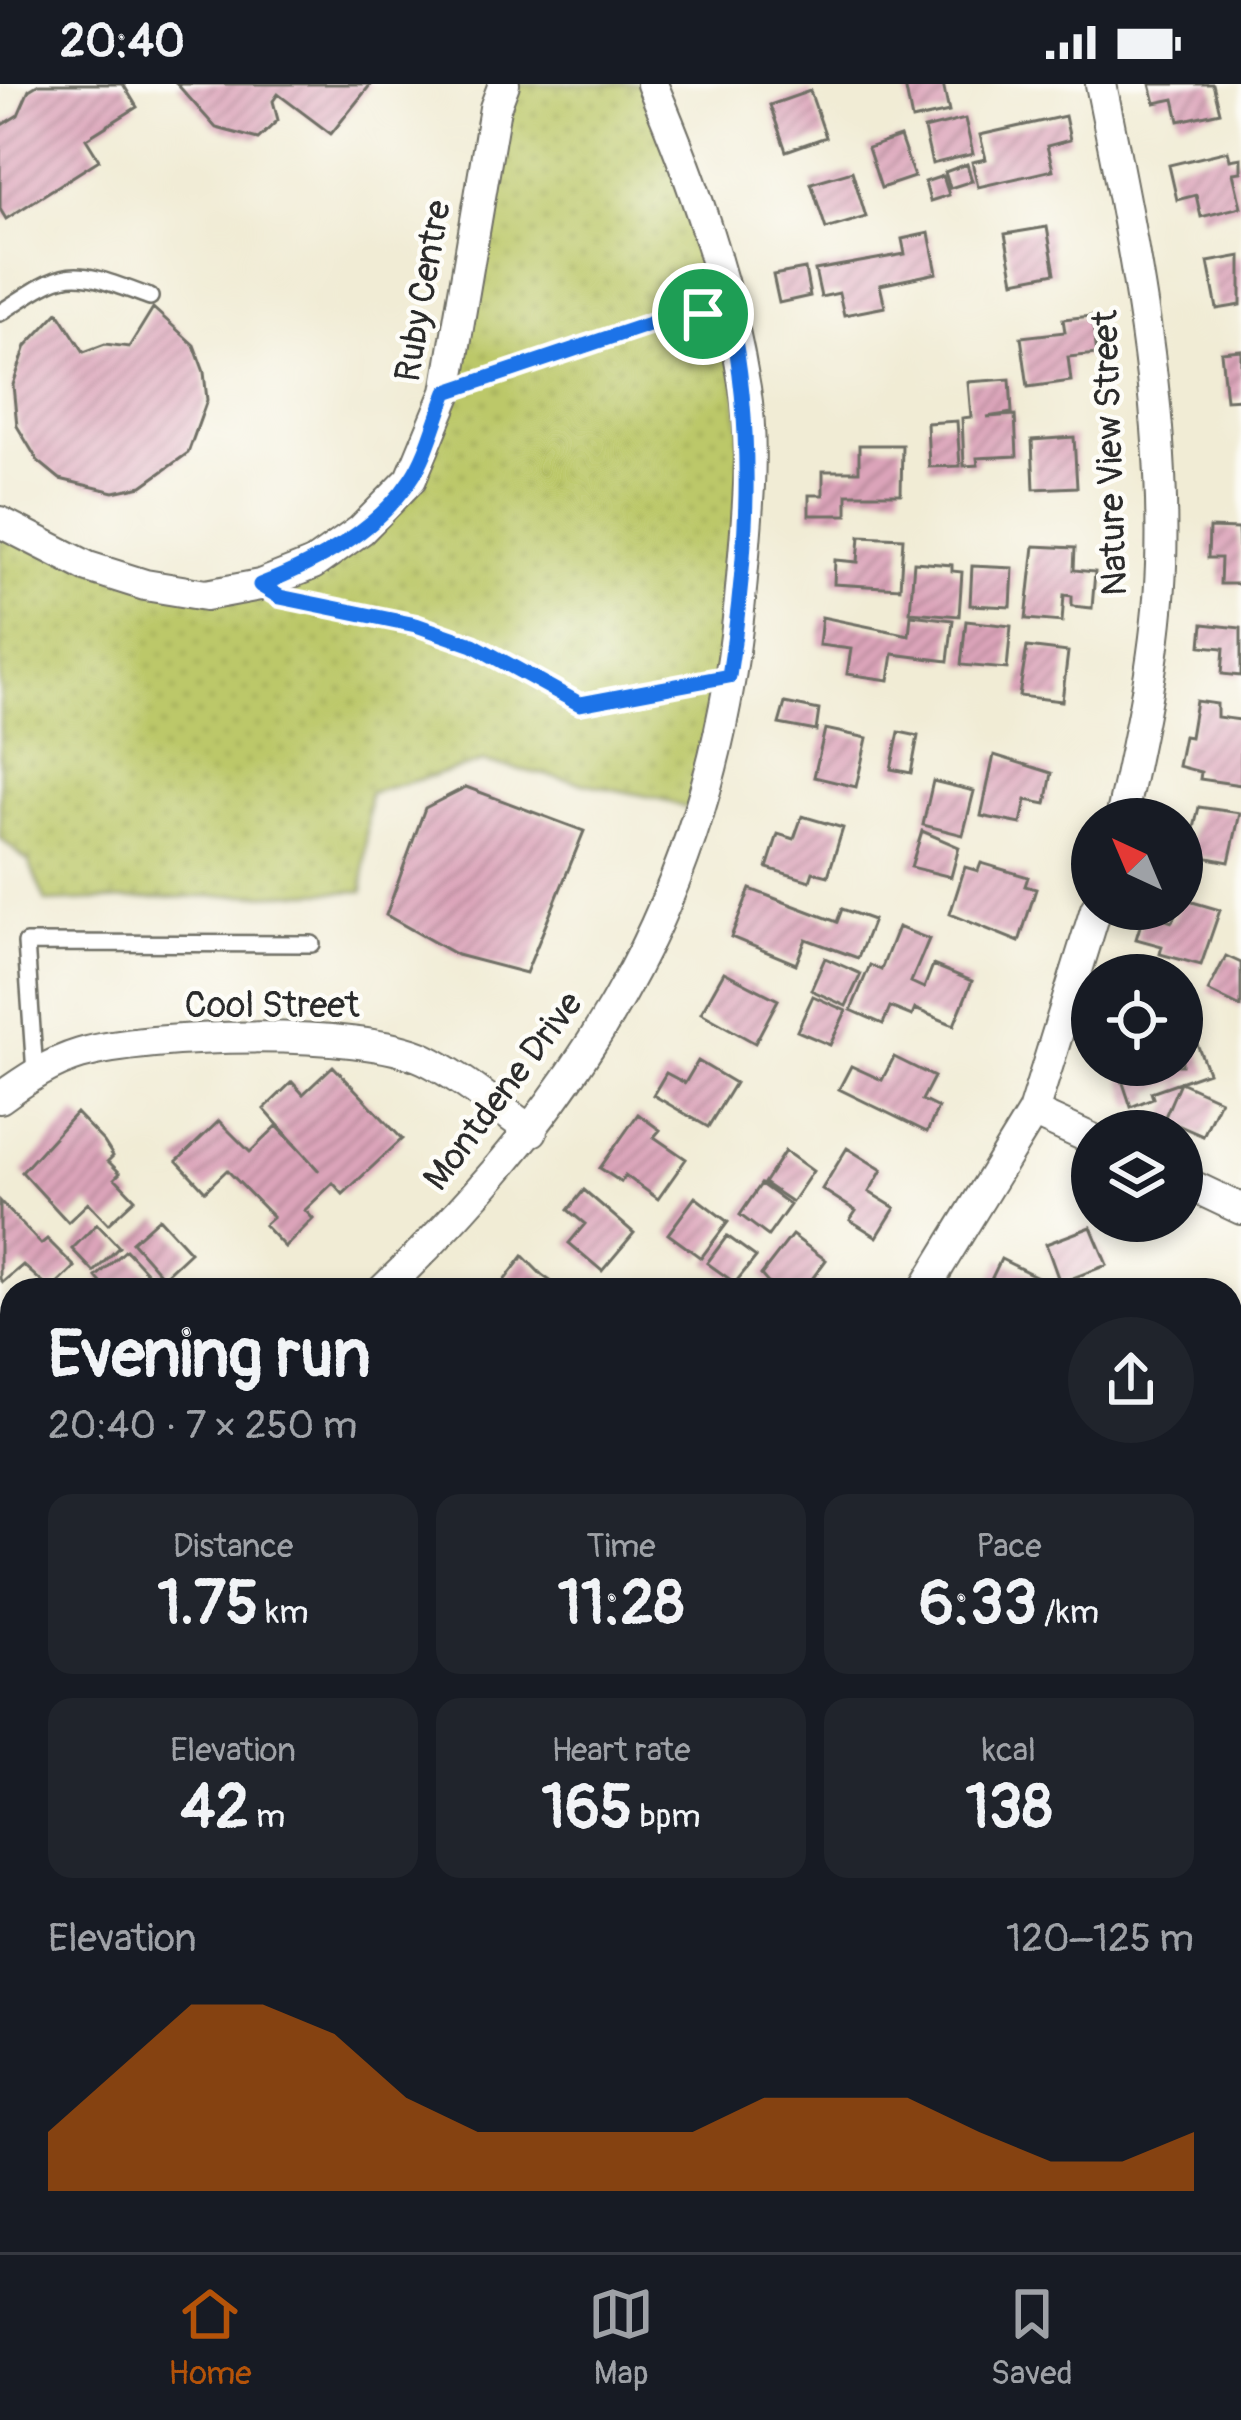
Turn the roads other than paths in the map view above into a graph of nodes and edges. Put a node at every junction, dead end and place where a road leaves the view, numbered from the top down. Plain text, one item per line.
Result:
1 (504, 84) edge
2 (652, 84) edge
3 (1101, 84) edge
4 (150, 297) dead end
5 (0, 313) edge
6 (0, 522) edge
7 (1125, 798) edge
8 (1089, 930) edge
9 (313, 944) dead end
10 (35, 1073) junction
11 (0, 1098) edge
12 (1033, 1112) junction
13 (1071, 1129) edge
14 (532, 1131) junction
15 (1203, 1191) edge
16 (1241, 1209) edge
17 (395, 1278) edge
18 (931, 1278) edge

1 - 6 street, Ruby Centre
2 - 14 street, Montdene Drive
3 - 7 street, Nature View Street
4 - 5 lane
8 - 12 street
9 - 10 lane
10 - 11 street, Cool Street
10 - 14 street, Cool Street
12 - 13 street
12 - 18 street
14 - 17 street, Montdene Drive
15 - 16 street

